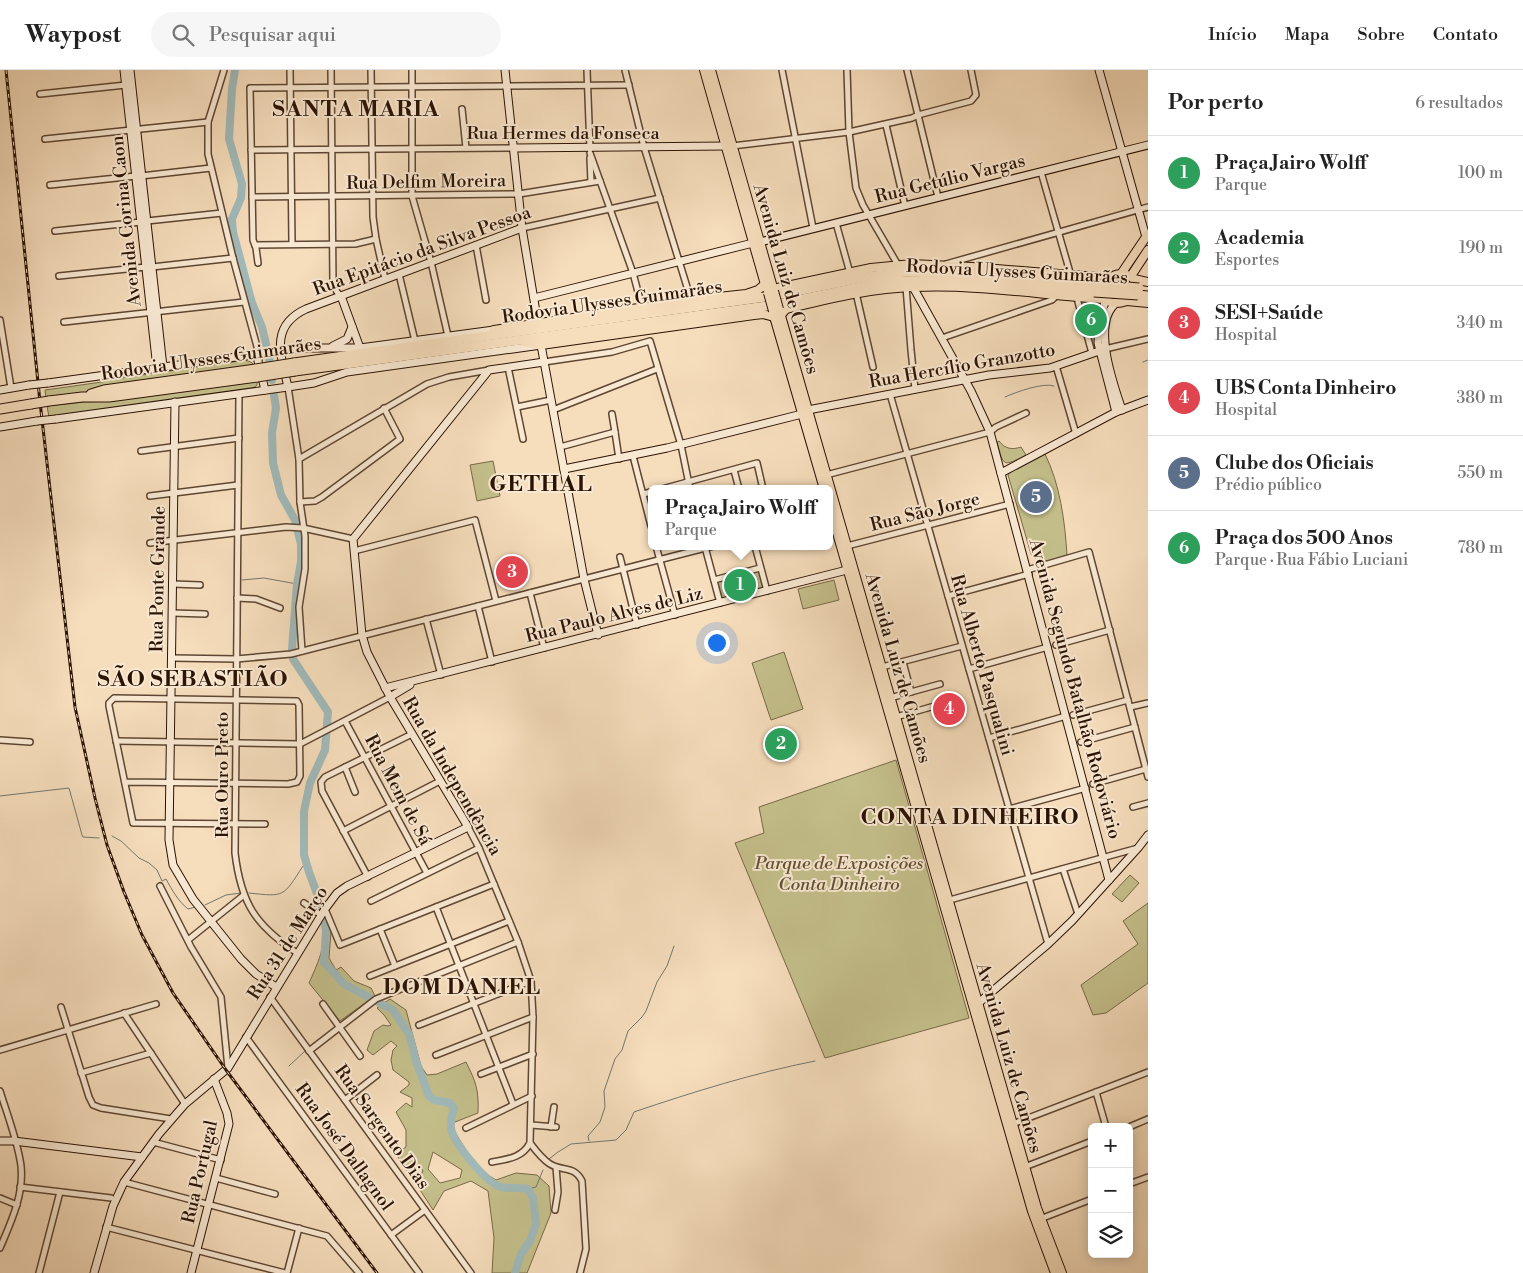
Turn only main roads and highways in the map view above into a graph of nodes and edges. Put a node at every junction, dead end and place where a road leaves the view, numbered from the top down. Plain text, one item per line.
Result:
1 (704, 70) edge
2 (711, 70) edge
3 (729, 146) junction
4 (1147, 236) edge
5 (757, 242) junction
6 (1148, 250) edge
7 (998, 269) joint
8 (969, 270) junction
9 (1121, 274) junction
10 (1109, 278) junction
11 (1132, 278) junction
12 (971, 282) junction
13 (1148, 282) edge
14 (765, 284) junction
15 (1094, 288) junction
16 (772, 291) junction
17 (1003, 291) junction
18 (1143, 292) edge
19 (1104, 300) junction
20 (1127, 302) junction
21 (1148, 303) edge
22 (777, 313) junction
23 (556, 321) junction
24 (582, 322) junction
25 (494, 330) joint
26 (577, 332) junction
27 (470, 338) junction
28 (517, 340) junction
29 (562, 342) junction
30 (541, 345) joint
31 (294, 367) junction
32 (795, 388) junction
33 (805, 408) junction
34 (0, 409) edge
35 (823, 485) edge
36 (829, 485) edge
37 (833, 498) edge
38 (833, 525) edge
39 (846, 544) junction
40 (848, 570) junction
41 (899, 740) junction
42 (1038, 1220) junction
43 (1055, 1273) edge
44 (1062, 1273) edge

1 - 3 main road, Avenida Luiz de Camões
2 - 3 main road, Avenida Luiz de Camões
3 - 5 main road, Avenida Luiz de Camões
4 - 9 main road
5 - 14 main road, Avenida Luiz de Camões
5 - 16 main road, Avenida Luiz de Camões
6 - 11 main road
7 - 8 highway
7 - 10 main road
8 - 15 highway, Rodovia Ulysses Guimarães
8 - 16 main road
8 - 24 highway, Rodovia Ulysses Guimarães
9 - 10 main road
9 - 11 main road
10 - 19 main road
11 - 13 main road
11 - 20 main road
12 - 15 highway, Rodovia Ulysses Guimarães
12 - 17 highway
12 - 26 highway, Rodovia Ulysses Guimarães
14 - 16 main road, Avenida Luiz de Camões
14 - 23 main road
15 - 18 highway, Rodovia Ulysses Guimarães, bridge
16 - 22 main road, Avenida Luiz de Camões, bridge
17 - 19 main road
17 - 22 main road
19 - 20 main road
20 - 21 main road
22 - 29 main road
22 - 32 main road, Avenida Luiz de Camões
22 - 33 main road, Avenida Luiz de Camões
23 - 24 highway
23 - 25 main road
24 - 27 highway, Rodovia Ulysses Guimarães
25 - 27 highway
26 - 28 highway, Rodovia Ulysses Guimarães
26 - 29 highway
27 - 31 highway, Rodovia Ulysses Guimarães
28 - 30 highway
28 - 31 highway, Rodovia Ulysses Guimarães
29 - 30 main road
31 - 34 highway, Rodovia Ulysses Guimarães, bridge
32 - 33 main road, Avenida Luiz de Camões
32 - 33 main road
33 - 35 main road, Avenida Luiz de Camões
33 - 36 main road, Avenida Luiz de Camões
37 - 39 main road, Avenida Luiz de Camões
38 - 40 main road, Avenida Luiz de Camões
39 - 40 main road
39 - 41 main road, Avenida Luiz de Camões
40 - 41 main road, Avenida Luiz de Camões
41 - 42 main road, Avenida Luiz de Camões
42 - 43 main road, Avenida Luiz de Camões
42 - 44 main road, Avenida Luiz de Camões

